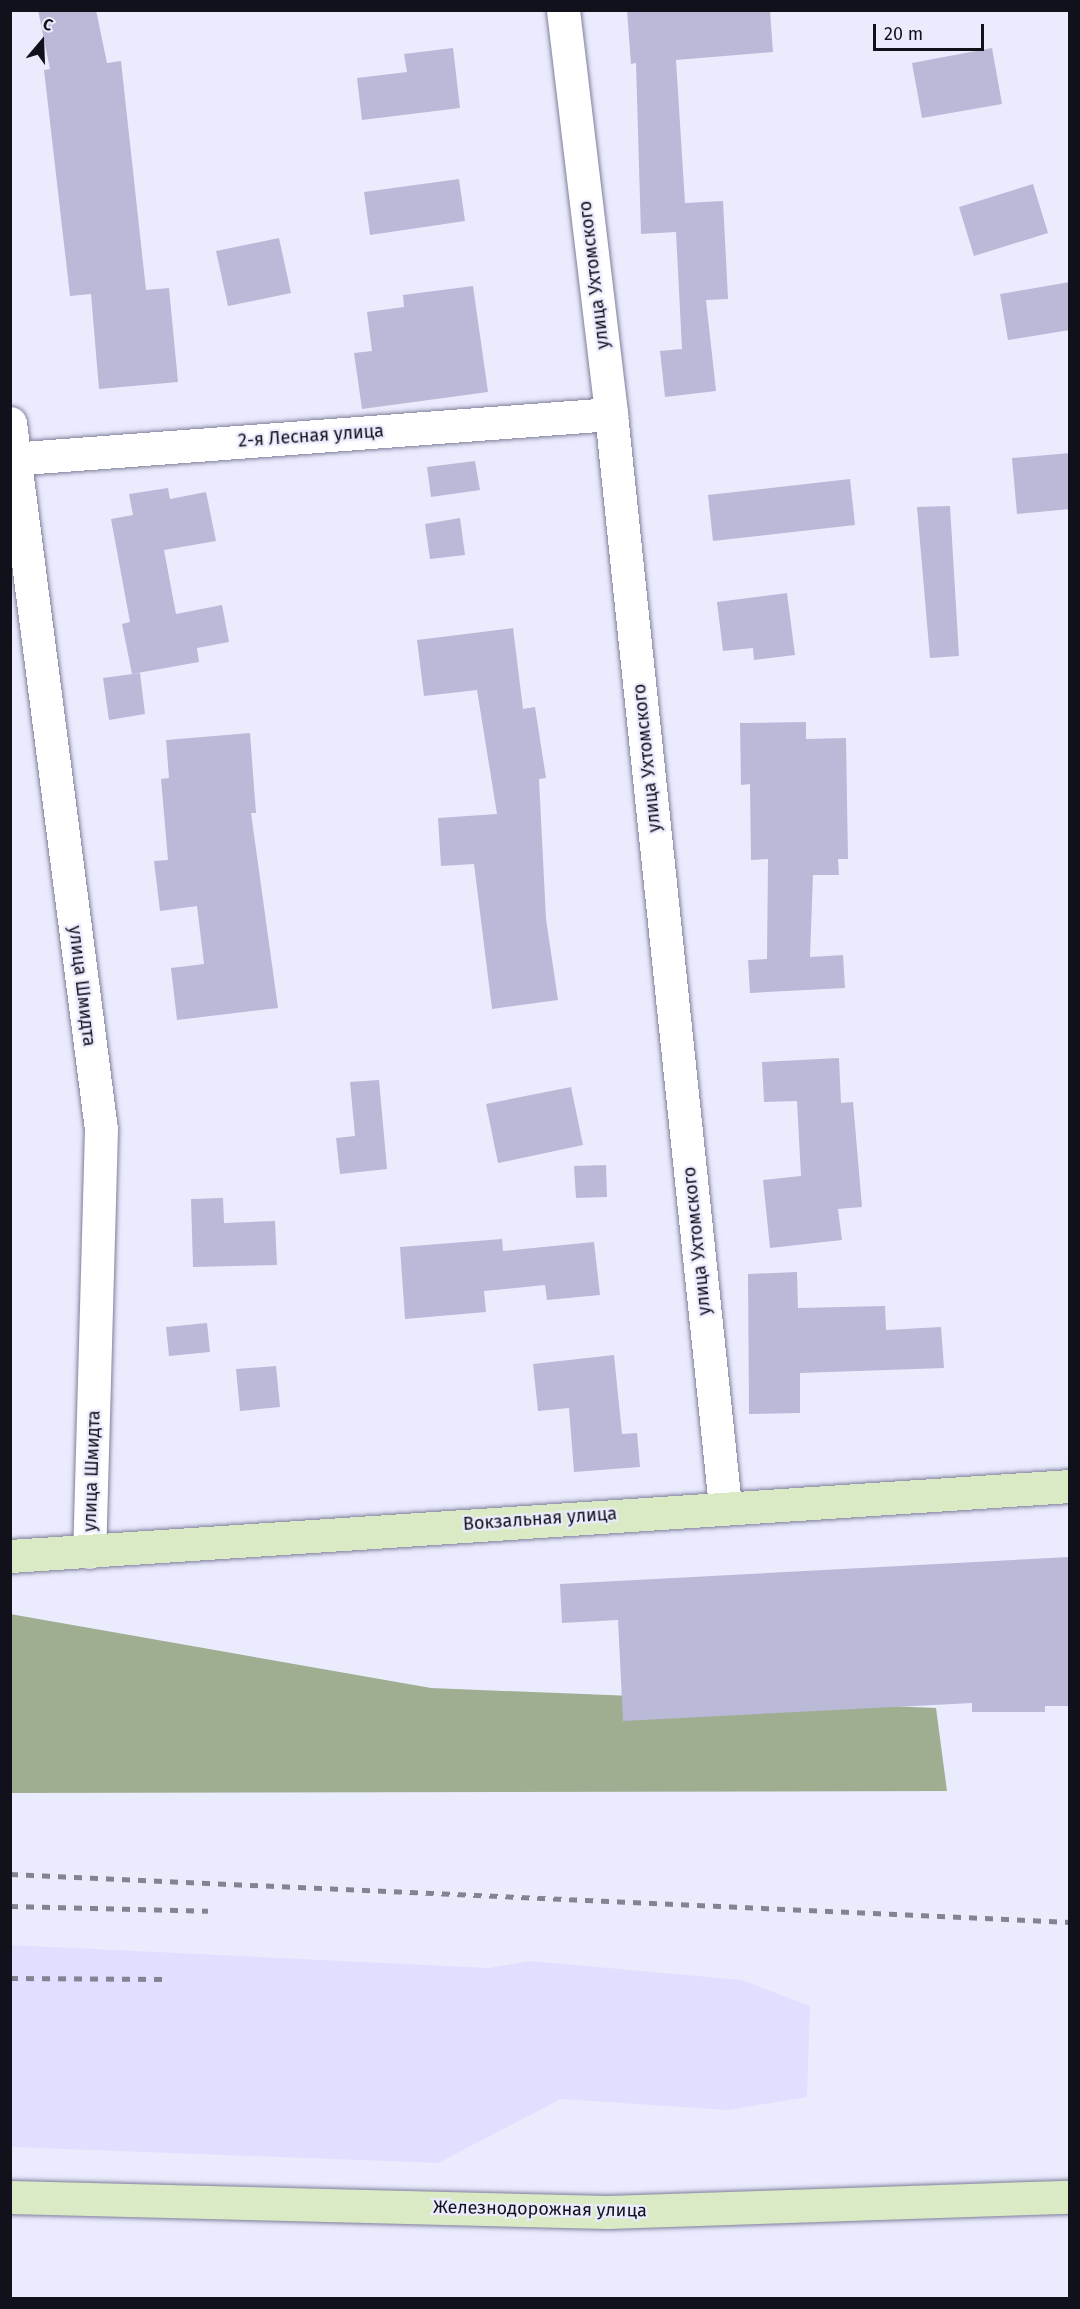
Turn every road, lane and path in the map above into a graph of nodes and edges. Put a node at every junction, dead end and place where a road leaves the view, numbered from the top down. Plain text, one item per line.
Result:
1 (562, 10) edge
2 (611, 414) junction
3 (10, 423) edge
4 (13, 459) edge
5 (1070, 1486) edge
6 (725, 1506) junction
7 (89, 1552) junction
8 (10, 1556) edge
9 (10, 2197) edge
10 (1070, 2197) edge

1 - 2 street, улица Ухтомского
2 - 4 street, 2-я Лесная улица
2 - 6 street, улица Ухтомского
3 - 4 street, улица Шмидта
4 - 7 street, улица Шмидта
5 - 6 street, Вокзальная улица
6 - 7 street, Вокзальная улица
7 - 8 street, Вокзальная улица
9 - 10 street, Железнодорожная улица

